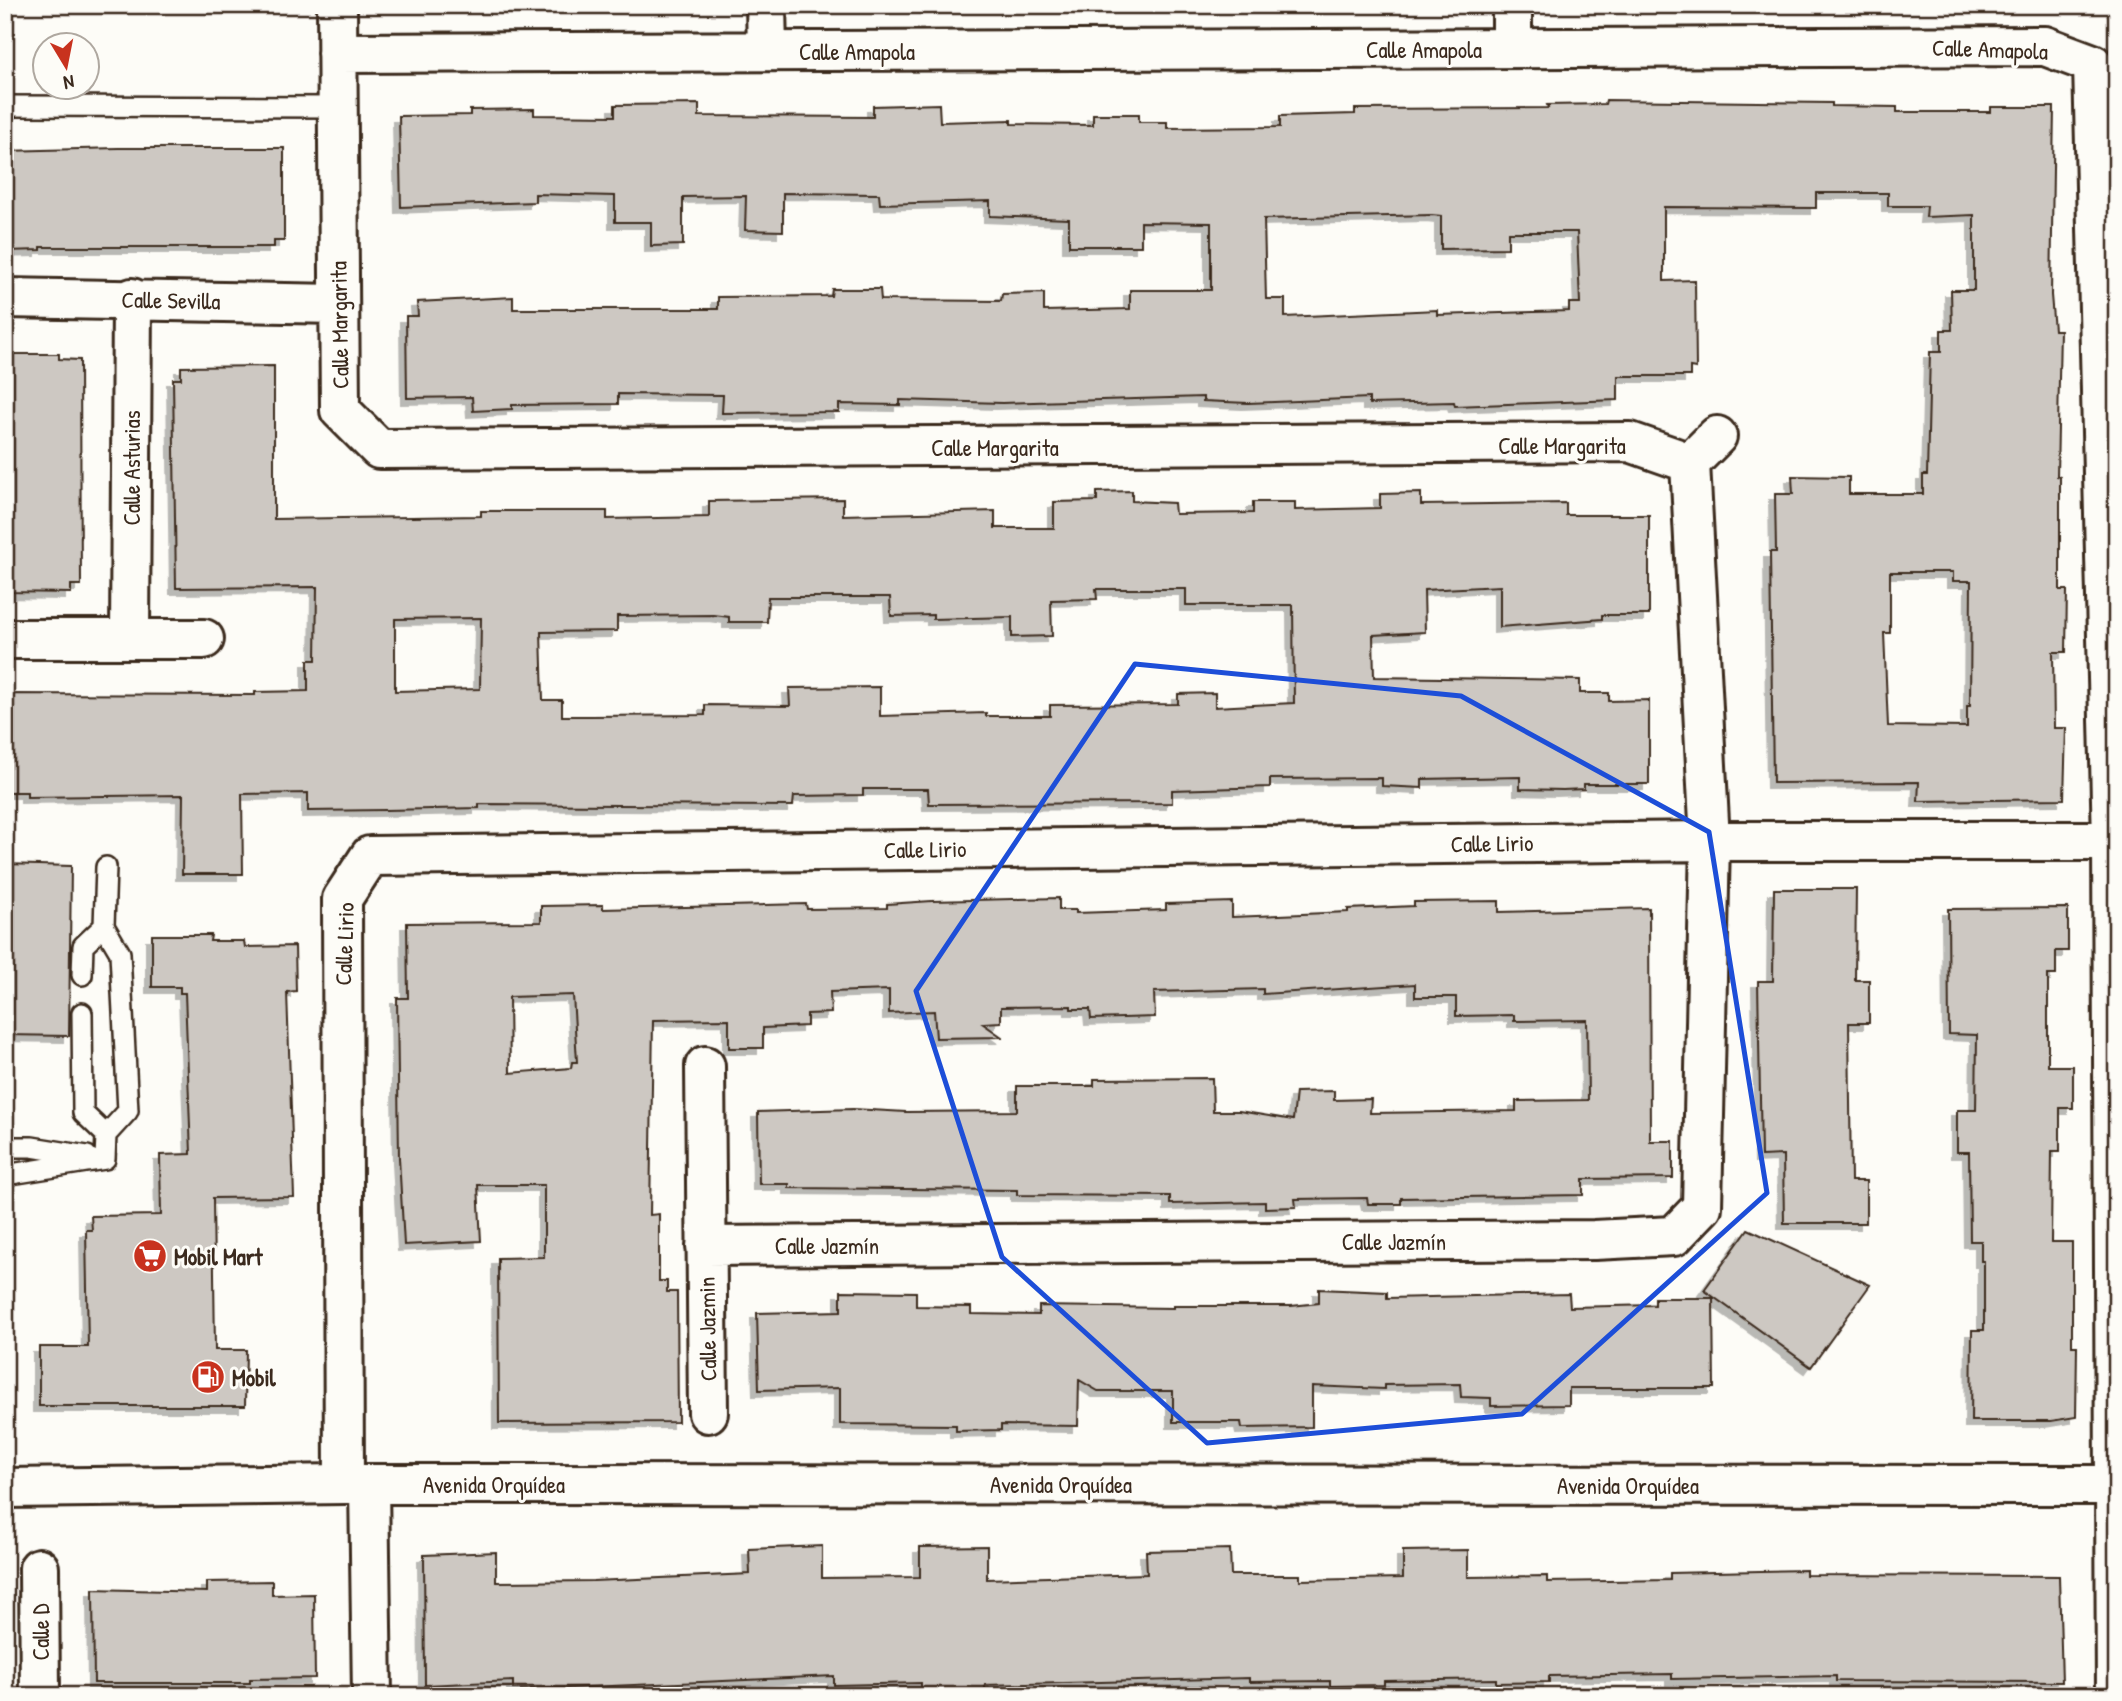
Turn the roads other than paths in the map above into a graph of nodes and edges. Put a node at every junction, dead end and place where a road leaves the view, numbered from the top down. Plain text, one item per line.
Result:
1 (337, 5) edge
2 (766, 5) edge
3 (1512, 5) edge
4 (1512, 48) junction
5 (767, 51) junction
6 (337, 53) junction
7 (5, 106) edge
8 (337, 107) junction
9 (5, 298) edge
10 (132, 298) junction
11 (338, 304) junction
12 (1717, 436) dead end
13 (1690, 463) junction
14 (5, 639) edge
15 (130, 639) junction
16 (204, 639) dead end
17 (1710, 841) junction
18 (2115, 841) edge
19 (106, 867) dead end
20 (104, 926) junction
21 (82, 975) dead end
22 (82, 1013) dead end
23 (705, 1066) dead end
24 (106, 1135) junction
25 (5, 1147) edge
26 (105, 1159) junction
27 (5, 1175) edge
28 (706, 1246) junction
29 (708, 1413) dead end
30 (357, 1484) junction
31 (2116, 1485) edge
32 (5, 1488) edge
33 (39, 1568) dead end
34 (40, 1696) edge
35 (372, 1696) edge
36 (2116, 1696) edge

1 - 6 street, Calle Margarita
2 - 5 street
3 - 4 street
4 - 5 street, Calle Amapola
4 - 18 street, Calle Amapola
5 - 6 street, Calle Amapola
6 - 8 street, Calle Margarita
7 - 8 lane
8 - 11 street, Calle Margarita
9 - 10 street, Calle Sevilla
10 - 11 street, Calle Sevilla
10 - 15 street, Calle Asturias
11 - 13 street, Calle Margarita
12 - 13 street
13 - 17 street
14 - 15 street
15 - 16 street
17 - 18 street, Calle Lirio
17 - 28 street, Calle Jazmín
17 - 30 street, Calle Lirio
18 - 31 street, Calle Amapola
19 - 20 lane
20 - 21 lane
20 - 24 lane
22 - 24 lane
23 - 28 street, Calle Jazmin
24 - 26 lane
25 - 26 lane
26 - 27 lane
28 - 29 street, Calle Jazmin
30 - 31 street, Avenida Orquídea
30 - 32 street, Avenida Orquídea
30 - 35 street
31 - 36 street, Calle Amapola
33 - 34 street, Calle D

